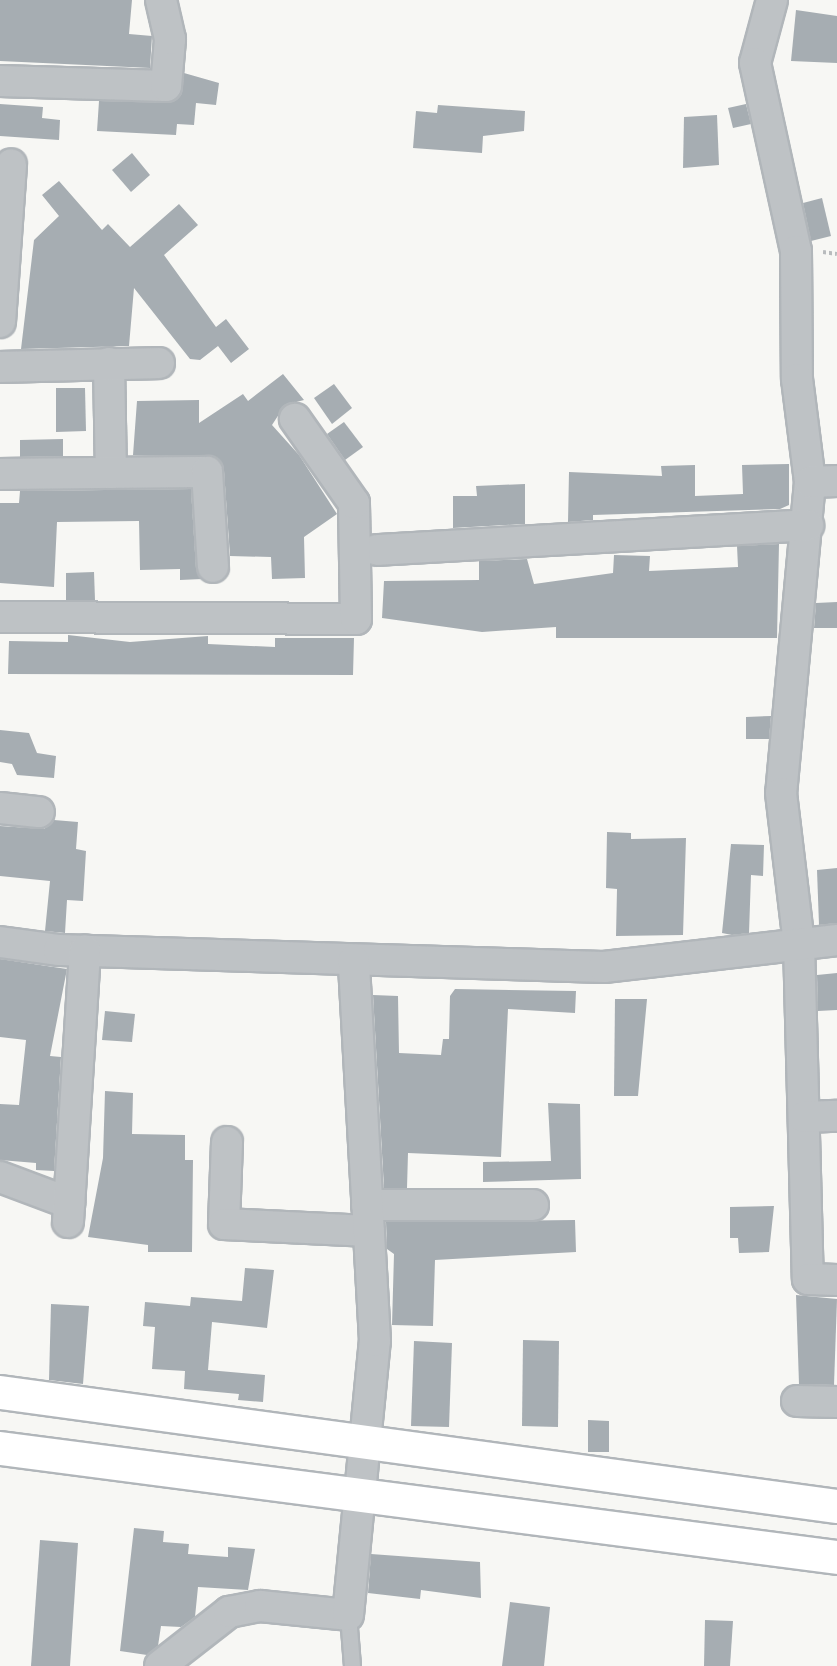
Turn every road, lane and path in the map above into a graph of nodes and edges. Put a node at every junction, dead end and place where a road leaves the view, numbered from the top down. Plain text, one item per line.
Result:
1 (161, 0) edge
2 (772, 0) edge
3 (0, 81) edge
4 (11, 164) dead end
5 (0, 322) edge
6 (109, 363) junction
7 (159, 363) dead end
8 (0, 368) edge
9 (295, 419) dead end
10 (111, 473) junction
11 (0, 474) edge
12 (824, 482) edge
13 (808, 525) junction
14 (377, 550) dead end
15 (213, 567) dead end
16 (0, 617) edge
17 (0, 808) edge
18 (39, 812) dead end
19 (837, 940) edge
20 (0, 942) edge
21 (799, 943) junction
22 (85, 951) junction
23 (354, 961) junction
24 (837, 1116) edge
25 (804, 1117) junction
26 (227, 1142) dead end
27 (0, 1177) edge
28 (533, 1205) dead end
29 (368, 1218) junction
30 (837, 1280) edge
31 (0, 1392) edge
32 (797, 1401) dead end
33 (837, 1402) edge
34 (367, 1442) junction
35 (0, 1448) edge
36 (363, 1495) junction
37 (837, 1506) edge
38 (837, 1557) edge
39 (348, 1615) junction
40 (160, 1666) edge
41 (352, 1666) edge

1 - 3 street
2 - 12 street
4 - 5 street
6 - 7 street
6 - 8 street
6 - 10 street
9 - 16 street
10 - 11 street
10 - 15 street
12 - 13 street
13 - 14 street
13 - 21 street
17 - 18 street
19 - 21 street
20 - 22 street
21 - 23 street
21 - 25 street
22 - 23 street
22 - 27 street
23 - 29 street
24 - 25 street
25 - 30 street
26 - 29 street
28 - 29 street
29 - 34 street
31 - 34 street
32 - 33 street
34 - 36 street
34 - 37 street
35 - 36 street
36 - 38 street
36 - 39 street
39 - 40 street
39 - 41 lane

